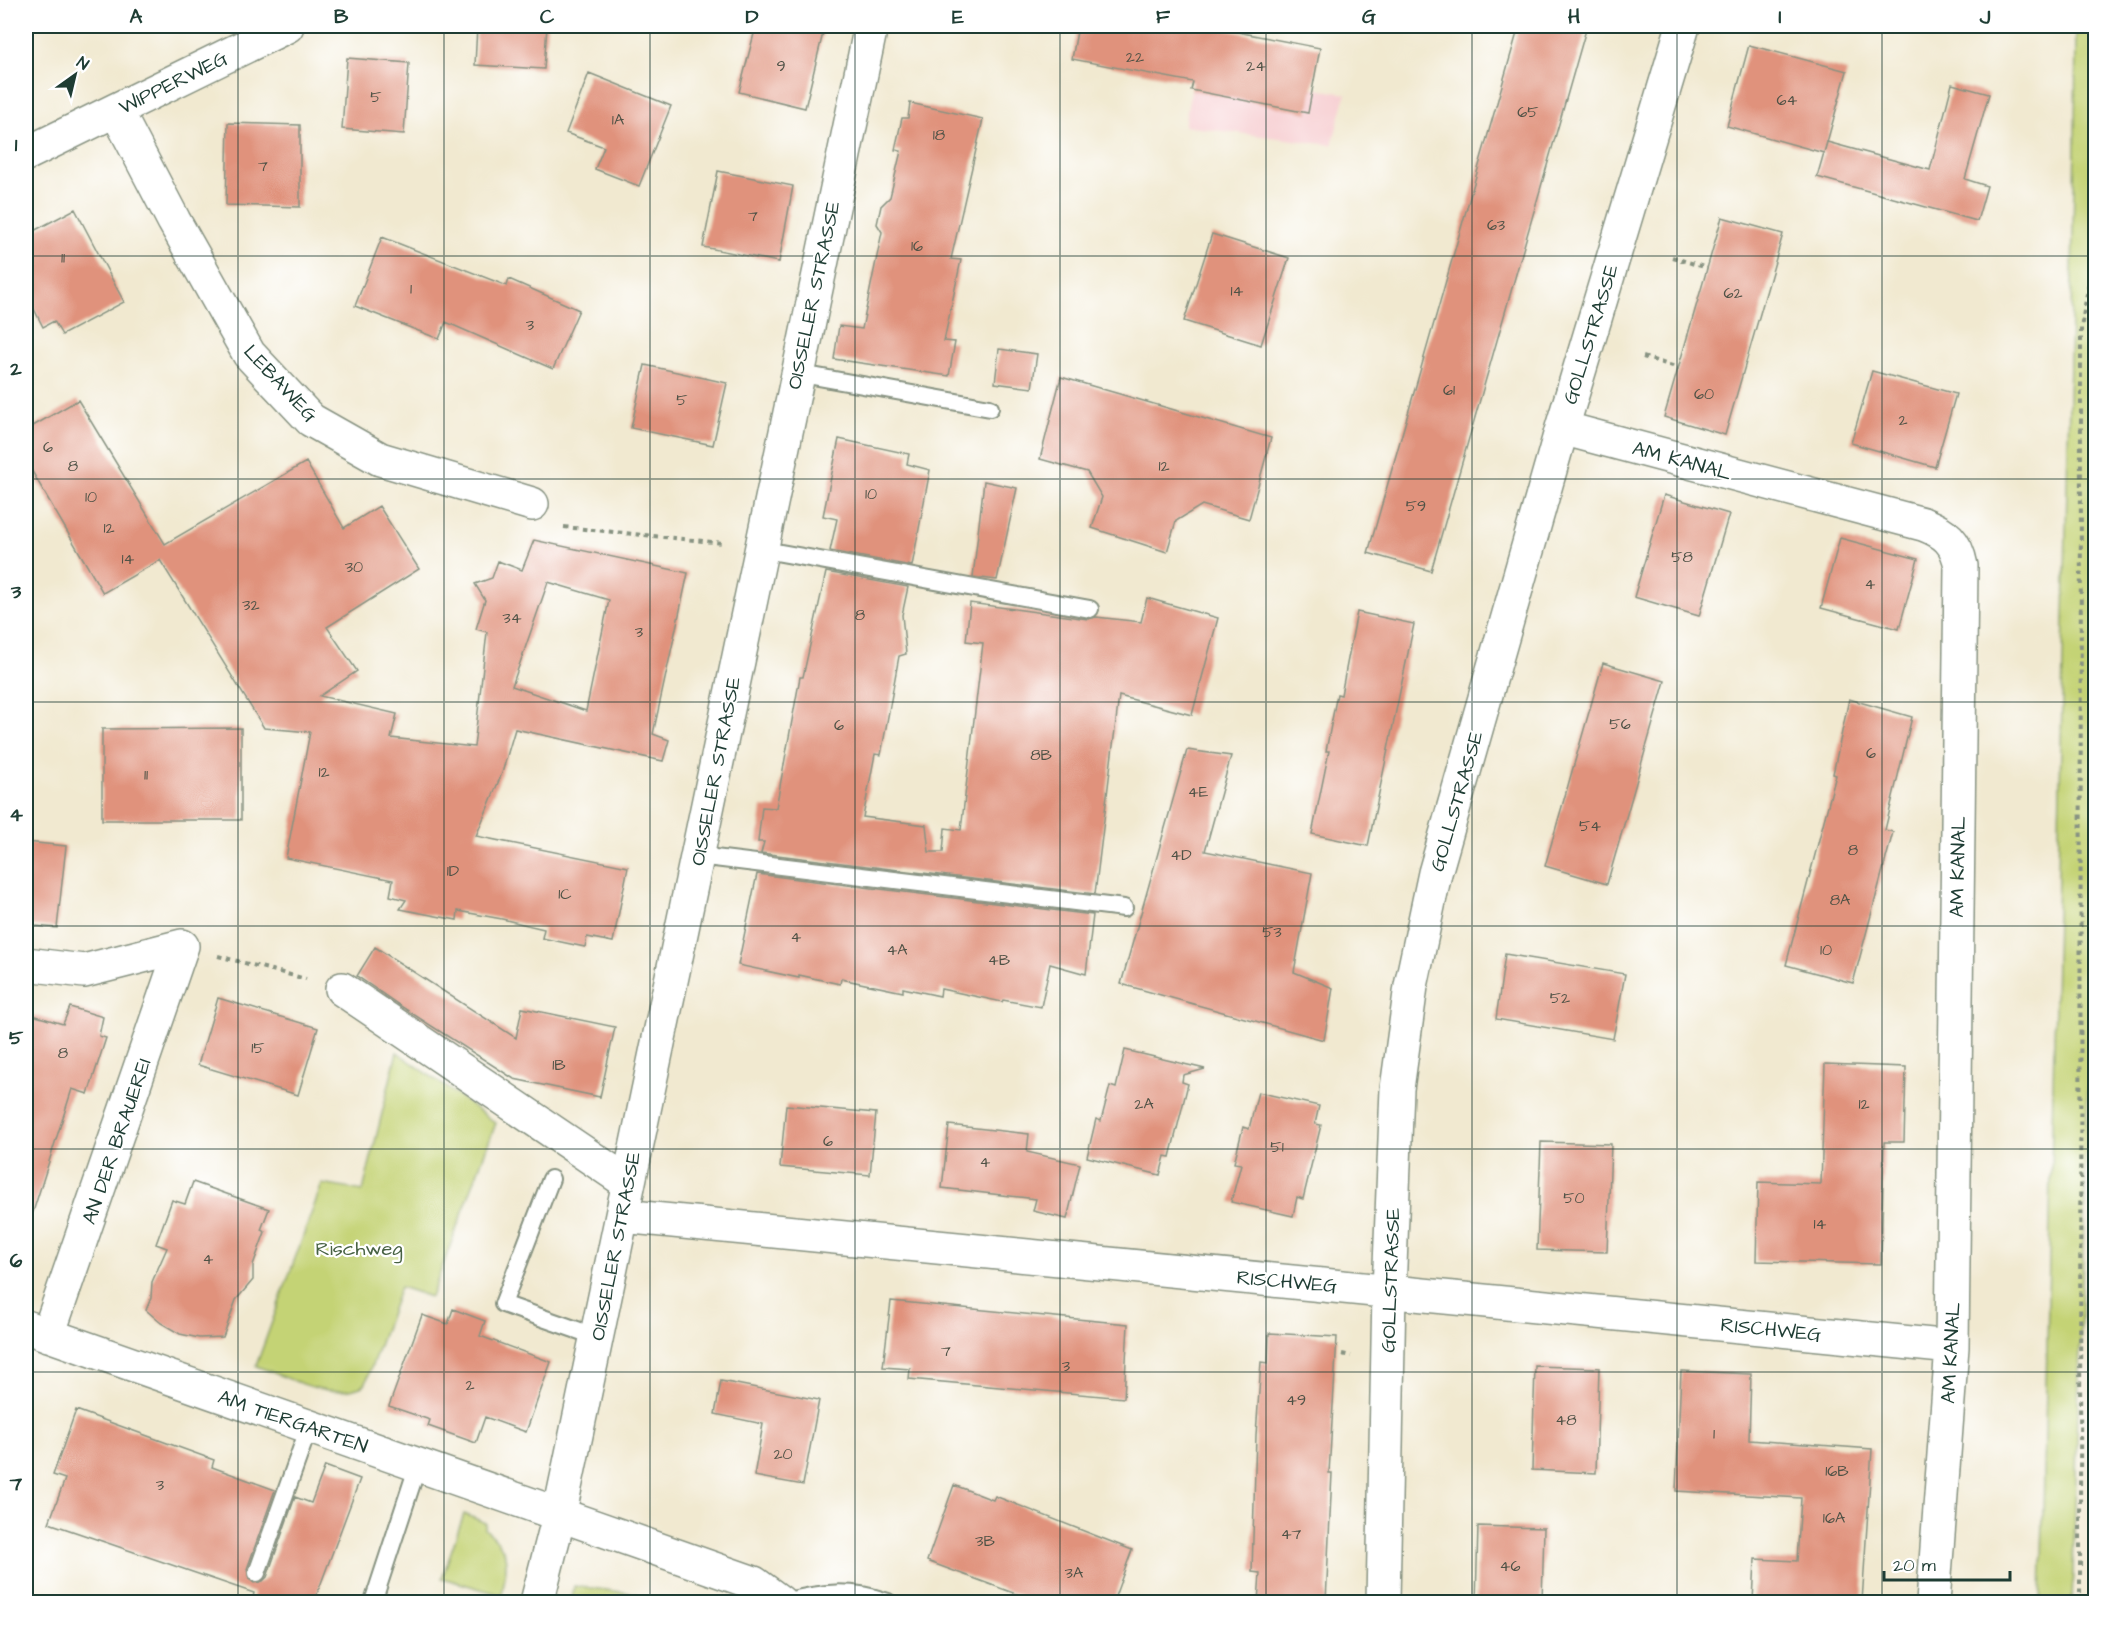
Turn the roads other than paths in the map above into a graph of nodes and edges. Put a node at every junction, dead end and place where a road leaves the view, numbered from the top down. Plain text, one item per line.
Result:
1 (287, 26) edge
2 (871, 26) edge
3 (1683, 26) edge
4 (116, 110) junction
5 (26, 154) edge
6 (796, 373) junction
7 (990, 408) dead end
8 (1562, 428) junction
9 (532, 504) road end
10 (759, 549) junction
11 (1090, 609) dead end
12 (698, 856) junction
13 (1124, 908) dead end
14 (26, 964) edge
15 (342, 989) road end
16 (551, 1179) dead end
17 (627, 1182) junction
18 (622, 1216) junction
19 (1389, 1291) junction
20 (37, 1331) edge
21 (597, 1337) junction
22 (1952, 1347) junction
23 (309, 1426) junction
24 (418, 1465) junction
25 (559, 1516) junction
26 (257, 1573) dead end
27 (373, 1602) edge
28 (537, 1602) edge
29 (782, 1602) edge
30 (888, 1602) edge
31 (1383, 1602) edge
32 (1933, 1602) edge

1 - 4 street, WIPPERWEG
2 - 6 street, OISSELER STRASSE
3 - 8 street, GOLLSTRASSE
4 - 5 street, WIPPERWEG
4 - 9 street, LEBAWEG
6 - 7 lane
6 - 10 street, OISSELER STRASSE
8 - 19 street, GOLLSTRASSE
8 - 22 street, AM KANAL
10 - 11 lane
10 - 12 street, OISSELER STRASSE
12 - 13 lane
12 - 17 street, OISSELER STRASSE
14 - 20 street, AN DER BRAUEREI
15 - 17 street
16 - 21 lane
17 - 18 street, OISSELER STRASSE
18 - 19 street, RISCHWEG
18 - 21 street, OISSELER STRASSE
19 - 22 street, RISCHWEG
19 - 31 street, GOLLSTRASSE
20 - 23 street, AM TIERGARTEN
21 - 25 street, OISSELER STRASSE
22 - 32 street, AM KANAL
23 - 24 street, AM TIERGARTEN
23 - 26 lane
24 - 25 street, AM TIERGARTEN
24 - 27 lane
25 - 28 street, OISSELER STRASSE
25 - 29 street, AM TIERGARTEN
29 - 30 lane

